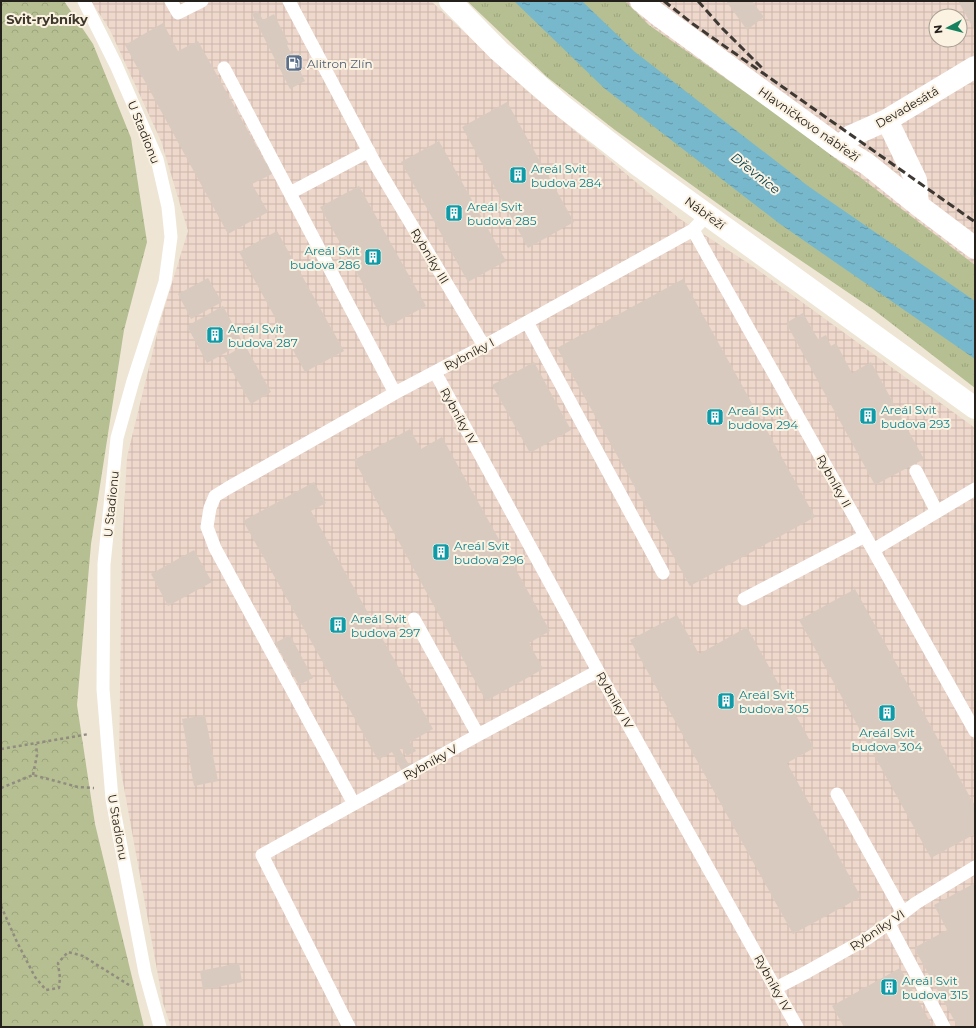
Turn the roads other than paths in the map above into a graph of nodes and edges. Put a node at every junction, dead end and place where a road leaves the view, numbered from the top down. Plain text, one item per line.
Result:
1 (84, 1) edge
2 (171, 1) edge
3 (202, 1) edge
4 (289, 1) edge
5 (450, 1) edge
6 (641, 1) edge
7 (975, 67) edge
8 (224, 68) dead end
9 (887, 120) junction
10 (839, 147) junction
11 (369, 151) junction
12 (290, 193) junction
13 (918, 206) junction
14 (700, 222) junction
15 (975, 248) edge
16 (527, 322) junction
17 (484, 346) junction
18 (435, 372) junction
19 (395, 393) junction
20 (975, 408) edge
21 (916, 471) dead end
22 (975, 489) edge
23 (937, 512) junction
24 (865, 536) junction
25 (873, 550) junction
26 (663, 573) dead end
27 (744, 599) dead end
28 (414, 619) dead end
29 (598, 671) junction
30 (975, 731) edge
31 (478, 735) junction
32 (837, 794) dead end
33 (354, 804) junction
34 (975, 867) edge
35 (903, 913) junction
36 (889, 924) junction
37 (776, 988) junction
38 (160, 1027) edge
39 (349, 1027) edge
40 (797, 1027) edge
41 (944, 1027) edge

1 - 38 lane, U Stadionu
2 - 3 lane
4 - 11 lane, Rybníky III
5 - 14 street, Nábřeží
6 - 10 street, Hlavničkovo nábřeží
7 - 9 street, Devadesátá
8 - 12 lane
9 - 10 street, Devadesátá
9 - 13 street
10 - 13 street, Hlavničkovo nábřeží
11 - 12 lane
11 - 17 lane, Rybníky III
12 - 19 lane
13 - 15 street, Hlavničkovo nábřeží
14 - 16 lane, Rybníky I
14 - 20 street, Nábřeží
14 - 24 lane, Rybníky II
16 - 17 lane, Rybníky I
16 - 26 lane
17 - 18 lane, Rybníky I
18 - 19 lane, Rybníky I
18 - 29 lane, Rybníky IV
19 - 33 lane, Rybníky I
21 - 23 lane
22 - 23 lane
23 - 25 lane
24 - 25 lane, Rybníky II
24 - 27 lane
25 - 30 lane, Rybníky II
28 - 31 lane
29 - 31 lane, Rybníky V
29 - 37 lane, Rybníky IV
31 - 33 lane, Rybníky V
32 - 35 lane
33 - 39 lane, Rybníky V
34 - 35 lane, Rybníky VI
35 - 36 lane, Rybníky VI
36 - 37 lane, Rybníky VI
36 - 41 lane
37 - 40 lane, Rybníky IV

